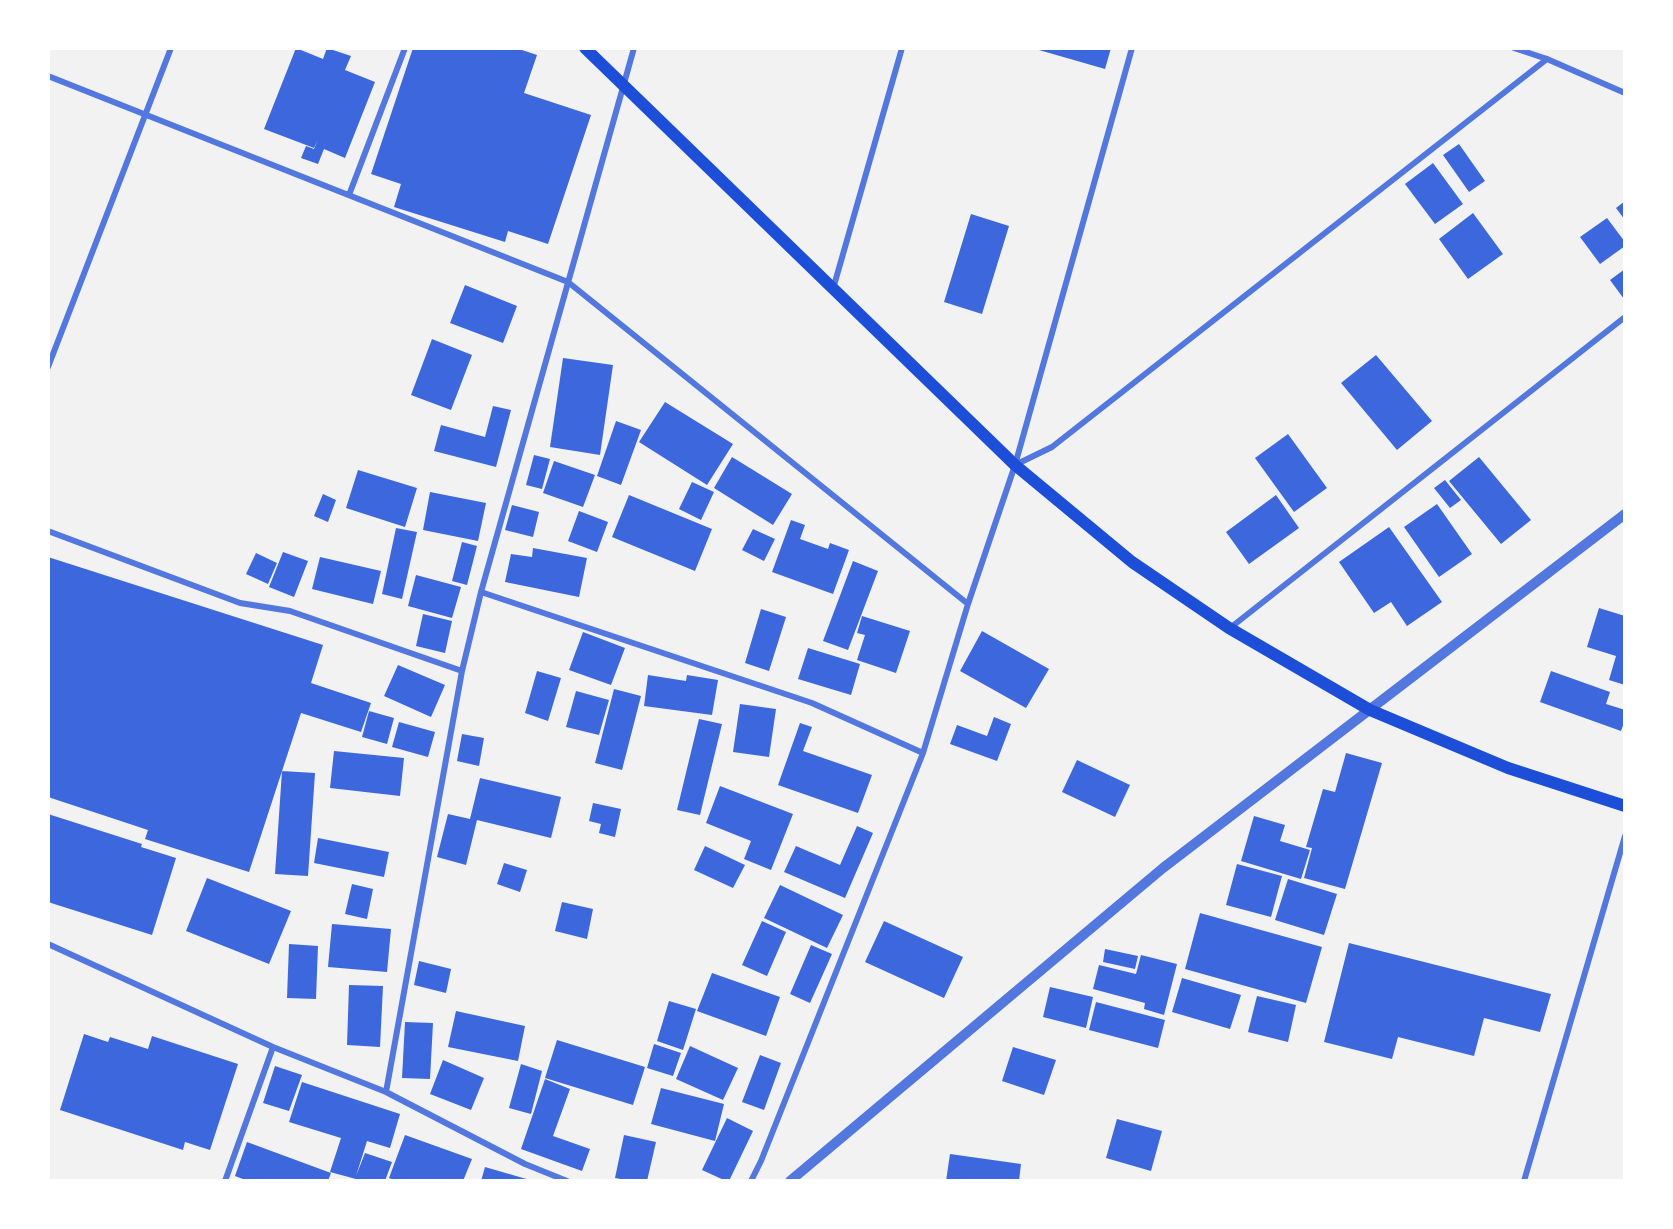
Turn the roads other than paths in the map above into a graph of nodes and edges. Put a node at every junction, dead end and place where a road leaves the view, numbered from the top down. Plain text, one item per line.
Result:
1 (171, 48) edge
2 (405, 48) edge
3 (585, 48) edge
4 (634, 48) edge
5 (902, 48) edge
6 (1132, 48) edge
7 (1514, 48) edge
8 (1547, 60) junction
9 (48, 76) edge
10 (623, 86) junction
11 (1625, 93) edge
12 (145, 114) junction
13 (349, 195) junction
14 (568, 282) junction
15 (833, 289) junction
16 (1625, 317) edge
17 (48, 368) edge
18 (1015, 465) junction
19 (1625, 514) edge
20 (48, 531) edge
21 (481, 592) junction
22 (968, 604) junction
23 (1229, 628) junction
24 (462, 671) junction
25 (1370, 710) junction
26 (923, 753) junction
27 (1625, 806) edge
28 (1625, 836) edge
29 (48, 944) edge
30 (273, 1047) junction
31 (386, 1092) junction
32 (225, 1181) edge
33 (567, 1181) edge
34 (751, 1181) edge
35 (790, 1181) edge
36 (1524, 1181) edge

1 - 12 street
2 - 13 street
3 - 10 main road
4 - 10 street
5 - 15 street
6 - 18 street
7 - 8 street
8 - 11 street
8 - 18 street
9 - 12 street
10 - 14 street
10 - 15 main road
12 - 13 street
12 - 17 street
13 - 14 street
14 - 21 street
14 - 22 street
15 - 18 main road
16 - 23 street
18 - 22 street
18 - 23 main road
19 - 25 street
20 - 24 street
21 - 24 street
21 - 26 street
22 - 26 street
23 - 25 main road
24 - 31 street
25 - 27 main road
25 - 35 street
26 - 34 street
28 - 36 street
29 - 30 street
30 - 31 street
30 - 32 street
31 - 33 street

